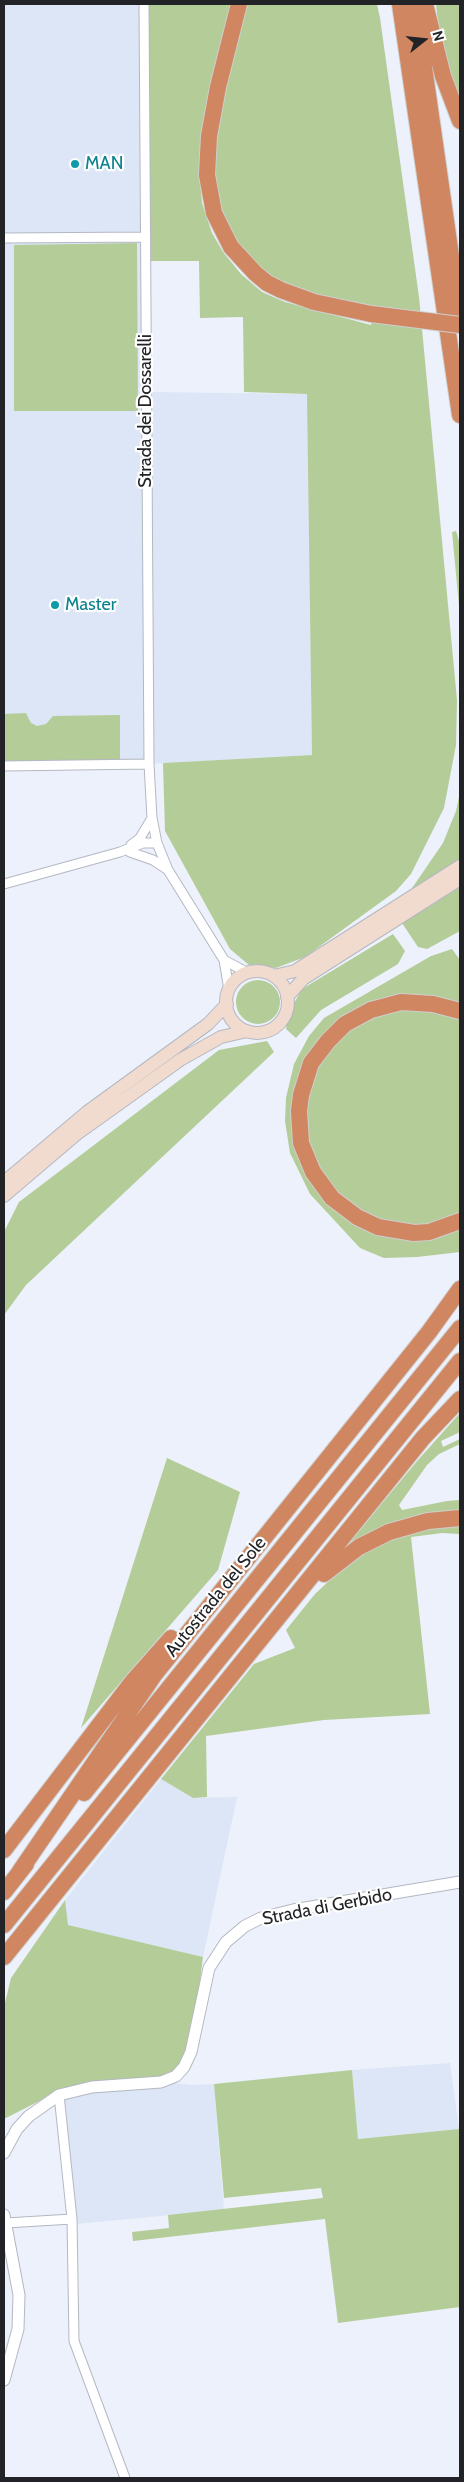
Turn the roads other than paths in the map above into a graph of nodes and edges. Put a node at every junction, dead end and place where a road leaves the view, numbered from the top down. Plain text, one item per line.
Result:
1 (144, 4) edge
2 (239, 4) edge
3 (400, 4) edge
4 (414, 4) edge
5 (425, 4) edge
6 (460, 120) edge
7 (145, 236) junction
8 (4, 238) edge
9 (460, 319) edge
10 (460, 325) edge
11 (460, 415) edge
12 (149, 764) junction
13 (4, 766) edge
14 (152, 818) junction
15 (157, 843) junction
16 (130, 850) junction
17 (460, 866) edge
18 (168, 870) junction
19 (460, 879) edge
20 (4, 884) edge
21 (224, 960) junction
22 (248, 973) junction
23 (274, 976) junction
24 (229, 990) junction
25 (287, 997) junction
26 (227, 1004) junction
27 (460, 1011) edge
28 (247, 1031) junction
29 (4, 1182) edge
30 (4, 1196) edge
31 (460, 1221) edge
32 (460, 1289) edge
33 (460, 1328) edge
34 (460, 1361) edge
35 (460, 1400) edge
36 (292, 1502) junction
37 (460, 1518) edge
38 (255, 1649) junction
39 (4, 1850) edge
40 (20, 1871) junction
41 (460, 1882) edge
42 (4, 1892) edge
43 (49, 1903) junction
44 (4, 1925) edge
45 (4, 1957) edge
46 (4, 1970) edge
47 (59, 2095) junction
48 (4, 2154) edge
49 (72, 2218) junction
50 (5, 2219) edge
51 (4, 2380) edge
52 (125, 2478) edge

1 - 7 street, Strada dei Dossarelli
2 - 10 highway, bridge
3 - 11 highway
4 - 9 highway
5 - 6 highway
7 - 8 street
7 - 12 street, Strada dei Dossarelli
12 - 13 street
12 - 14 street, Strada dei Dossarelli
14 - 15 street, Strada dei Dossarelli
14 - 16 street
15 - 16 street
15 - 18 street, Strada dei Dossarelli
16 - 18 street, Strada dei Dossarelli
16 - 20 street
17 - 23 main road
18 - 21 street, Strada dei Dossarelli
19 - 25 main road
21 - 22 street
21 - 24 street
22 - 23 main road
22 - 24 main road
23 - 25 main road
24 - 26 main road
25 - 28 main road
26 - 28 main road
26 - 29 main road
27 - 31 highway
28 - 30 main road
32 - 36 highway
33 - 40 highway, Autostrada del Sole
34 - 44 highway
35 - 38 highway
36 - 39 highway
36 - 40 highway
37 - 38 highway
38 - 43 highway
40 - 42 highway, Autostrada del Sole
41 - 47 street, Strada di Gerbido
43 - 45 highway
43 - 46 highway
47 - 48 street
47 - 49 street
49 - 50 street
49 - 52 street
50 - 51 street

